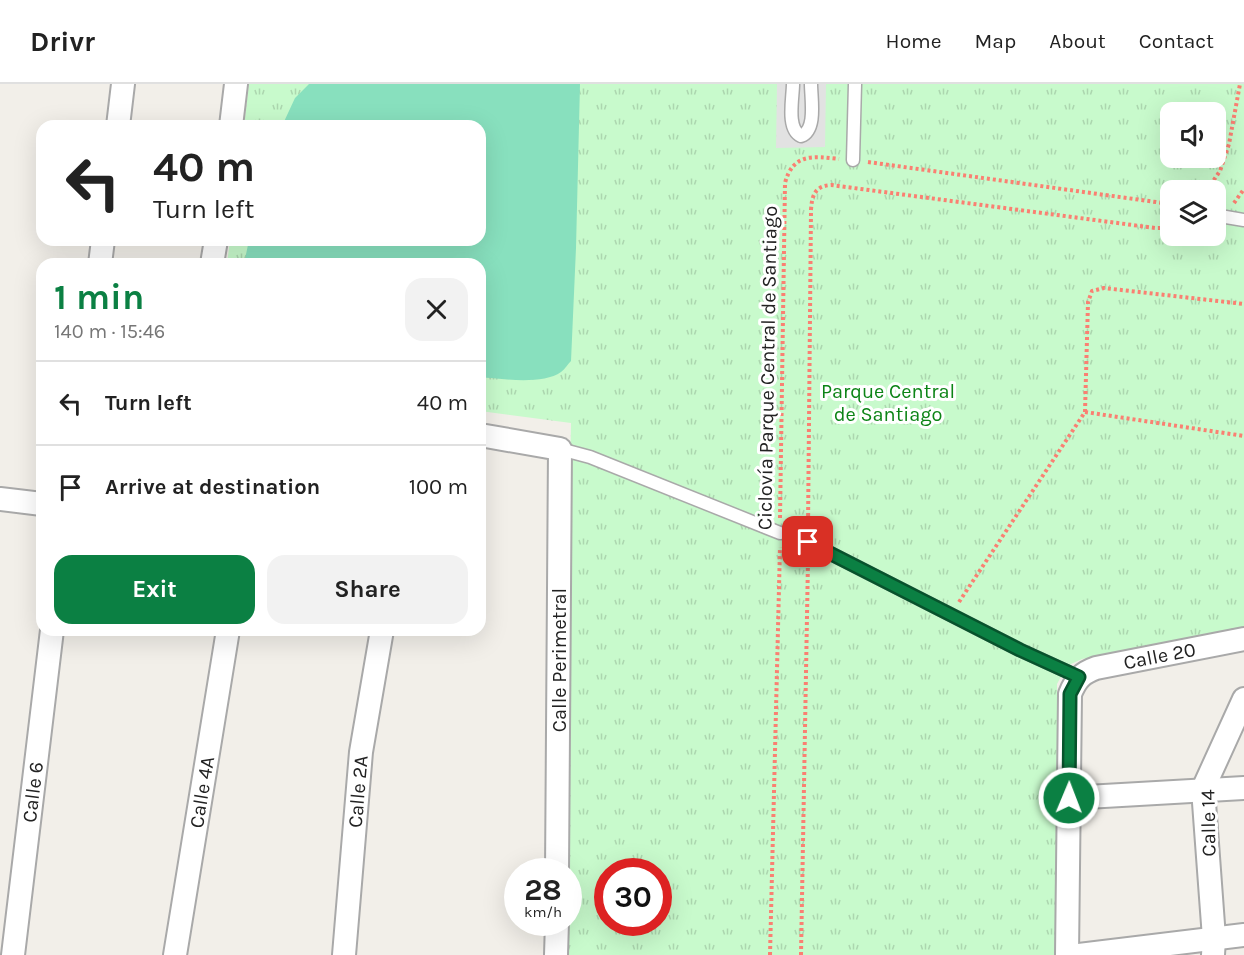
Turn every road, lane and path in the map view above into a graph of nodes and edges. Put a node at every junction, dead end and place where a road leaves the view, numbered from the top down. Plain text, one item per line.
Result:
1 (123, 84) edge
2 (236, 84) edge
3 (793, 84) edge
4 (811, 84) edge
5 (855, 84) edge
6 (1240, 84) edge
7 (119, 120) edge
8 (232, 120) edge
9 (853, 160) junction
10 (1214, 180) edge
11 (1160, 203) edge
12 (1226, 217) edge
13 (1244, 220) edge
14 (1160, 228) edge
15 (1244, 304) edge
16 (1085, 412) junction
17 (486, 436) edge
18 (1244, 436) edge
19 (560, 449) junction
20 (0, 499) edge
21 (36, 503) edge
22 (780, 533) junction
23 (808, 542) junction
24 (951, 614) junction
25 (51, 636) edge
26 (227, 636) edge
27 (381, 636) edge
28 (1244, 639) edge
29 (1079, 677) junction
30 (1244, 699) edge
31 (1244, 788) edge
32 (1203, 789) junction
33 (1069, 798) junction
34 (557, 858) edge
35 (1244, 934) edge
36 (556, 936) edge
37 (1213, 946) edge
38 (13, 955) edge
39 (175, 955) edge
40 (344, 955) edge
41 (556, 955) edge
42 (770, 955) edge
43 (801, 955) edge
44 (1067, 955) edge
45 (1079, 955) edge

1 - 7 street
2 - 8 street
3 - 4 lane
5 - 9 lane
6 - 10 path
9 - 11 path, Ciclovía Parque Central de Santiago
9 - 22 path, Ciclovía Parque Central de Santiago
12 - 13 lane
14 - 23 path, Ciclovía Parque Central de Santiago
15 - 16 path
16 - 18 path
16 - 24 path
17 - 19 street
19 - 22 lane
19 - 34 street, Calle Perimetral
20 - 21 street
22 - 42 path, Ciclovía Parque Central de Santiago
23 - 24 lane
23 - 43 path, Ciclovía Parque Central de Santiago
24 - 29 lane
25 - 38 street, Calle 6
26 - 39 street, Calle 4A
27 - 40 street, Calle 2A
28 - 29 street, Calle 20
29 - 33 street
30 - 32 street, Calle 14
31 - 32 street
32 - 33 street
32 - 37 street, Calle 14
33 - 44 street
35 - 37 street
36 - 41 street
37 - 45 street

